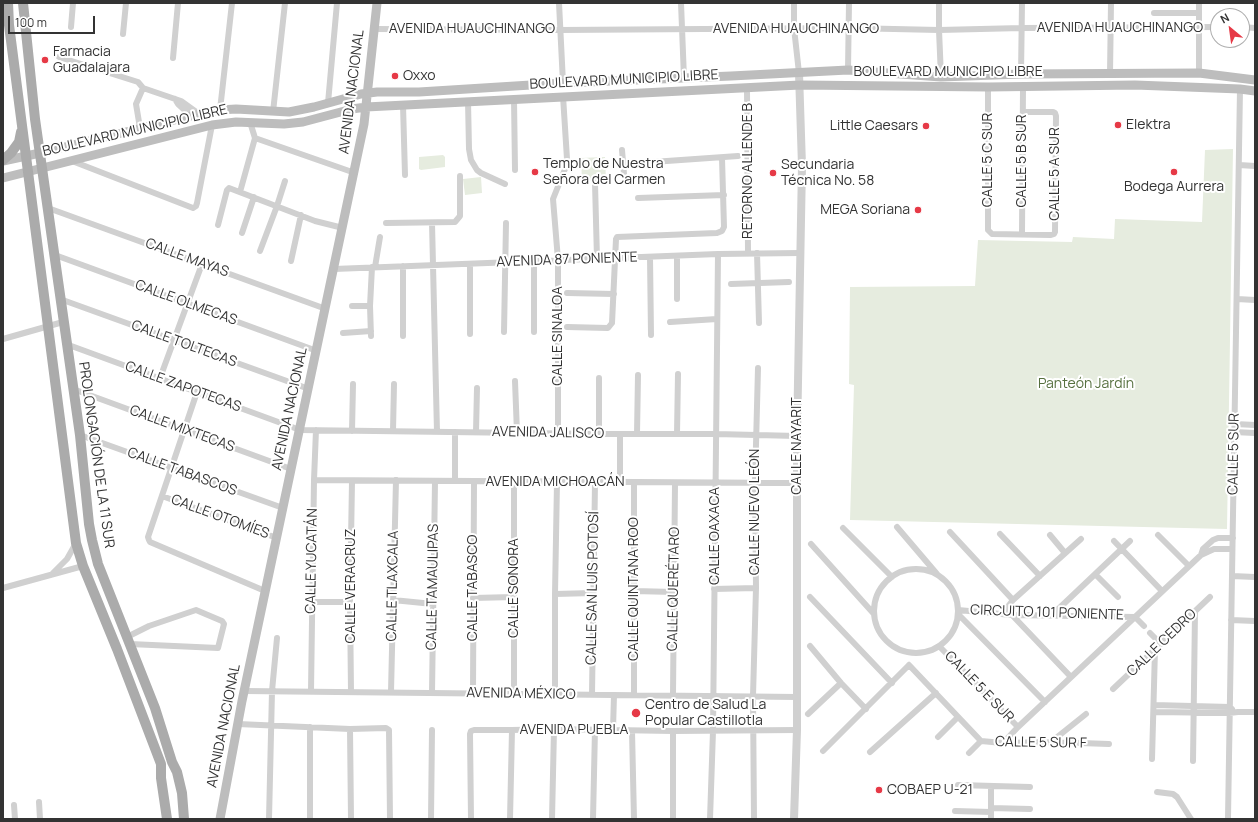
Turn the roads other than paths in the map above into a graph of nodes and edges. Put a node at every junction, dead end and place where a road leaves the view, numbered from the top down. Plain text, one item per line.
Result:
1 (8, 3) edge
2 (23, 3) edge
3 (73, 3) edge
4 (126, 3) edge
5 (178, 3) edge
6 (232, 3) edge
7 (285, 3) edge
8 (337, 3) edge
9 (377, 3) edge
10 (559, 3) edge
11 (681, 3) edge
12 (794, 3) edge
13 (849, 3) edge
14 (939, 3) edge
15 (1022, 3) edge
16 (1111, 3) edge
17 (1199, 3) edge
18 (1154, 13) dead end
19 (1199, 13) junction
20 (71, 27) dead end
21 (1199, 27) junction
22 (1210, 27) edge
23 (794, 28) junction
24 (849, 28) junction
25 (1022, 28) junction
26 (1110, 28) junction
27 (374, 29) junction
28 (682, 29) junction
29 (559, 30) junction
30 (938, 30) junction
31 (123, 34) dead end
32 (59, 57) dead end
33 (173, 58) dead end
34 (848, 70) junction
35 (799, 72) junction
36 (1199, 73) junction
37 (1021, 74) junction
38 (1110, 74) junction
39 (941, 77) junction
40 (684, 78) junction
41 (1255, 80) edge
42 (563, 83) junction
43 (800, 85) junction
44 (1023, 87) junction
45 (143, 88) junction
46 (747, 88) junction
47 (988, 88) junction
48 (1240, 89) junction
49 (1255, 91) edge
50 (367, 93) junction
51 (563, 96) junction
52 (514, 99) junction
53 (468, 101) junction
54 (328, 103) junction
55 (403, 105) junction
56 (366, 107) junction
57 (220, 110) junction
58 (274, 112) junction
59 (1023, 112) junction
60 (195, 115) junction
61 (22, 120) junction
62 (250, 122) junction
63 (212, 125) junction
64 (140, 128) junction
65 (255, 138) junction
66 (622, 150) dead end
67 (40, 153) junction
68 (26, 156) junction
69 (738, 156) dead end
70 (722, 158) junction
71 (3, 161) edge
72 (70, 161) junction
73 (624, 164) junction
74 (1239, 166) junction
75 (1255, 166) edge
76 (42, 168) junction
77 (515, 170) dead end
78 (28, 171) junction
79 (355, 173) junction
80 (624, 174) dead end
81 (405, 175) dead end
82 (460, 176) dead end
83 (3, 178) edge
84 (285, 181) dead end
85 (595, 183) dead end
86 (506, 184) dead end
87 (240, 192) junction
88 (724, 195) junction
89 (254, 197) junction
90 (638, 198) dead end
91 (277, 206) junction
92 (48, 208) junction
93 (301, 215) junction
94 (386, 223) dead end
95 (432, 223) junction
96 (506, 223) dead end
97 (218, 225) dead end
98 (343, 228) junction
99 (242, 233) dead end
100 (1022, 234) junction
101 (380, 237) dead end
102 (260, 252) dead end
103 (757, 253) junction
104 (800, 253) junction
105 (718, 254) junction
106 (748, 254) junction
107 (54, 255) junction
108 (677, 256) junction
109 (650, 257) junction
110 (616, 258) junction
111 (597, 259) junction
112 (558, 260) junction
113 (291, 261) dead end
114 (534, 261) junction
115 (506, 262) junction
116 (202, 264) junction
117 (470, 264) junction
118 (434, 265) junction
119 (403, 266) junction
120 (374, 267) junction
121 (334, 269) junction
122 (789, 282) dead end
123 (758, 283) junction
124 (731, 284) dead end
125 (567, 293) dead end
126 (614, 294) junction
127 (60, 299) junction
128 (677, 299) dead end
129 (1237, 299) junction
130 (1255, 300) edge
131 (188, 304) junction
132 (352, 306) dead end
133 (370, 306) junction
134 (326, 309) junction
135 (717, 319) junction
136 (63, 322) junction
137 (670, 322) dead end
138 (759, 324) dead end
139 (48, 326) junction
140 (567, 327) dead end
141 (504, 332) dead end
142 (534, 332) dead end
143 (343, 333) dead end
144 (470, 334) dead end
145 (651, 335) dead end
146 (403, 336) dead end
147 (3, 339) edge
148 (174, 340) junction
149 (66, 344) junction
150 (317, 351) junction
151 (758, 368) dead end
152 (638, 374) dead end
153 (678, 374) dead end
154 (160, 378) junction
155 (599, 378) dead end
156 (515, 381) dead end
157 (353, 384) dead end
158 (394, 384) dead end
159 (477, 388) dead end
160 (73, 389) junction
161 (308, 389) junction
162 (197, 392) junction
163 (1235, 424) junction
164 (1255, 425) edge
165 (184, 430) junction
166 (300, 430) junction
167 (316, 430) junction
168 (352, 431) junction
169 (393, 431) junction
170 (437, 432) junction
171 (455, 432) junction
172 (476, 432) junction
173 (1234, 432) junction
174 (516, 433) junction
175 (558, 433) junction
176 (1255, 433) edge
177 (599, 434) junction
178 (620, 434) junction
179 (637, 434) junction
180 (677, 434) junction
181 (716, 434) junction
182 (80, 435) junction
183 (755, 435) junction
184 (797, 436) junction
185 (171, 468) junction
186 (292, 469) junction
187 (314, 480) junction
188 (396, 480) junction
189 (352, 481) junction
190 (435, 481) junction
191 (455, 481) junction
192 (474, 482) junction
193 (514, 482) junction
194 (557, 482) junction
195 (595, 482) junction
196 (620, 482) junction
197 (715, 482) junction
198 (634, 483) junction
199 (675, 483) junction
200 (755, 483) junction
201 (797, 483) junction
202 (162, 496) junction
203 (283, 508) junction
204 (897, 527) dead end
205 (843, 528) dead end
206 (950, 532) dead end
207 (1000, 534) dead end
208 (1050, 535) dead end
209 (1158, 535) dead end
210 (277, 538) junction
211 (1232, 538) junction
212 (1081, 539) dead end
213 (1114, 541) dead end
214 (1130, 541) dead end
215 (76, 543) junction
216 (811, 544) dead end
217 (1121, 549) junction
218 (1232, 549) junction
219 (1065, 553) junction
220 (1201, 555) junction
221 (83, 566) junction
222 (1189, 566) junction
223 (53, 574) junction
224 (1095, 574) junction
225 (1040, 576) junction
226 (1232, 576) junction
227 (892, 577) junction
228 (940, 577) junction
229 (1255, 577) edge
230 (3, 588) edge
231 (756, 588) junction
232 (714, 589) junction
233 (266, 591) junction
234 (634, 591) junction
235 (674, 592) junction
236 (1162, 592) junction
237 (593, 593) junction
238 (555, 594) junction
239 (514, 597) junction
240 (810, 597) dead end
241 (1118, 597) dead end
242 (1210, 597) dead end
243 (473, 598) junction
244 (393, 600) junction
245 (1013, 600) junction
246 (312, 602) junction
247 (350, 602) junction
248 (433, 604) junction
249 (958, 612) junction
250 (1195, 612) junction
251 (1003, 613) junction
252 (874, 614) junction
253 (1012, 615) junction
254 (1052, 615) junction
255 (1135, 617) junction
256 (1231, 620) junction
257 (1255, 621) edge
258 (1144, 626) dead end
259 (1150, 633) dead end
260 (277, 638) dead end
261 (129, 640) junction
262 (1161, 644) junction
263 (810, 646) dead end
264 (939, 646) junction
265 (1155, 649) junction
266 (912, 653) junction
267 (909, 666) junction
268 (1071, 677) junction
269 (841, 683) junction
270 (892, 684) junction
271 (1113, 689) dead end
272 (245, 691) junction
273 (272, 691) junction
274 (311, 691) junction
275 (351, 692) junction
276 (391, 692) junction
277 (432, 693) junction
278 (473, 693) junction
279 (936, 693) junction
280 (514, 694) junction
281 (555, 694) junction
282 (592, 695) junction
283 (614, 695) junction
284 (634, 695) junction
285 (673, 696) junction
286 (713, 696) junction
287 (753, 696) junction
288 (797, 697) junction
289 (1045, 702) junction
290 (1154, 708) junction
291 (866, 709) junction
292 (1193, 709) junction
293 (1230, 710) junction
294 (1255, 712) edge
295 (808, 714) dead end
296 (1086, 714) dead end
297 (958, 717) junction
298 (238, 724) junction
299 (271, 726) junction
300 (310, 727) junction
301 (1018, 727) junction
302 (350, 729) junction
303 (554, 729) junction
304 (595, 729) junction
305 (432, 730) dead end
306 (512, 730) junction
307 (613, 730) junction
308 (632, 730) junction
309 (754, 730) junction
310 (797, 730) junction
311 (673, 731) junction
312 (713, 731) junction
313 (938, 737) dead end
314 (981, 741) junction
315 (1051, 742) junction
316 (1003, 743) junction
317 (1109, 744) dead end
318 (823, 751) dead end
319 (870, 752) dead end
320 (970, 753) dead end
321 (1152, 759) dead end
322 (1193, 760) dead end
323 (958, 785) dead end
324 (991, 786) junction
325 (1030, 787) dead end
326 (1156, 792) dead end
327 (39, 802) dead end
328 (14, 805) dead end
329 (1030, 809) dead end
330 (991, 810) junction
331 (956, 811) dead end
332 (15, 819) edge
333 (40, 819) edge
334 (167, 819) edge
335 (184, 819) edge
336 (220, 819) edge
337 (269, 819) edge
338 (310, 819) edge
339 (351, 819) edge
340 (390, 819) edge
341 (431, 819) edge
342 (471, 819) edge
343 (510, 819) edge
344 (552, 819) edge
345 (593, 819) edge
346 (634, 819) edge
347 (673, 819) edge
348 (710, 819) edge
349 (754, 819) edge
350 (794, 819) edge
351 (991, 819) edge
352 (1191, 819) edge
353 (1228, 819) edge

1 - 61 main road
2 - 67 main road, PROLONGACIÓN DE LA 11 SUR
3 - 20 street
4 - 31 street
5 - 33 street
6 - 57 street
7 - 58 street
8 - 54 street
9 - 27 main road, AVENIDA NACIONAL
10 - 29 street
11 - 28 street
12 - 23 street
13 - 24 street
14 - 30 street
15 - 25 street
16 - 26 street
17 - 19 street
18 - 19 street
19 - 21 street
21 - 22 street, AVENIDA HUAUCHINANGO
21 - 26 street, AVENIDA HUAUCHINANGO
21 - 36 street
23 - 24 street, AVENIDA HUAUCHINANGO
23 - 28 street, AVENIDA HUAUCHINANGO
23 - 35 street
24 - 30 street, AVENIDA HUAUCHINANGO
24 - 34 street
25 - 26 street, AVENIDA HUAUCHINANGO
25 - 30 street, AVENIDA HUAUCHINANGO
25 - 37 street
26 - 38 street
27 - 29 street, AVENIDA HUAUCHINANGO
27 - 50 main road, AVENIDA NACIONAL
28 - 29 street, AVENIDA HUAUCHINANGO
28 - 40 street
29 - 42 street
30 - 39 street
32 - 45 street
34 - 35 main road, BOULEVARD MUNICIPIO LIBRE
34 - 39 main road, BOULEVARD MUNICIPIO LIBRE
35 - 40 main road, BOULEVARD MUNICIPIO LIBRE
35 - 43 street, CALLE NAYARIT
36 - 38 main road, BOULEVARD MUNICIPIO LIBRE
36 - 41 main road, BOULEVARD MUNICIPIO LIBRE
37 - 38 main road, BOULEVARD MUNICIPIO LIBRE
37 - 39 main road, BOULEVARD MUNICIPIO LIBRE
40 - 42 main road, BOULEVARD MUNICIPIO LIBRE
42 - 50 main road, BOULEVARD MUNICIPIO LIBRE
43 - 46 main road, BOULEVARD MUNICIPIO LIBRE
43 - 47 main road, BOULEVARD MUNICIPIO LIBRE
43 - 104 street, CALLE NAYARIT
44 - 47 main road, BOULEVARD MUNICIPIO LIBRE
44 - 48 main road, BOULEVARD MUNICIPIO LIBRE
44 - 59 street, CALLE 5 B SUR
45 - 60 street
45 - 64 street
46 - 51 main road, BOULEVARD MUNICIPIO LIBRE
46 - 106 street, RETORNO ALLENDE B
47 - 100 street, CALLE 5 C SUR
48 - 49 main road, BOULEVARD MUNICIPIO LIBRE
48 - 74 street, CALLE 5 SUR
50 - 54 main road, BOULEVARD MUNICIPIO LIBRE
50 - 56 main road, AVENIDA NACIONAL
51 - 52 main road, BOULEVARD MUNICIPIO LIBRE
51 - 112 street, CALLE SINALOA
52 - 53 main road, BOULEVARD MUNICIPIO LIBRE
52 - 77 street
53 - 55 main road, BOULEVARD MUNICIPIO LIBRE
53 - 86 street
54 - 58 main road, BOULEVARD MUNICIPIO LIBRE
55 - 56 main road, BOULEVARD MUNICIPIO LIBRE
55 - 81 street
56 - 62 main road, BOULEVARD MUNICIPIO LIBRE
56 - 79 main road, AVENIDA NACIONAL
57 - 58 main road, BOULEVARD MUNICIPIO LIBRE
57 - 60 main road, BOULEVARD MUNICIPIO LIBRE
59 - 100 street, CALLE 5 B SUR
59 - 100 street, CALLE 5 A SUR
60 - 64 main road, BOULEVARD MUNICIPIO LIBRE
61 - 68 main road
61 - 71 main road
62 - 63 main road, BOULEVARD MUNICIPIO LIBRE
62 - 65 street
63 - 72 main road, BOULEVARD MUNICIPIO LIBRE
63 - 72 street
64 - 67 main road, BOULEVARD MUNICIPIO LIBRE
65 - 79 street
65 - 87 street
66 - 73 street
67 - 68 main road, BOULEVARD MUNICIPIO LIBRE
67 - 76 main road, PROLONGACIÓN DE LA 11 SUR
68 - 71 main road, BOULEVARD MUNICIPIO LIBRE
68 - 78 main road
69 - 70 street
70 - 73 street
70 - 88 street
72 - 76 main road, BOULEVARD MUNICIPIO LIBRE
73 - 80 street
74 - 75 street
74 - 129 street, CALLE 5 SUR
76 - 78 main road, BOULEVARD MUNICIPIO LIBRE
76 - 92 main road, PROLONGACIÓN DE LA 11 SUR
78 - 83 main road, BOULEVARD MUNICIPIO LIBRE
78 - 139 main road
79 - 98 main road, AVENIDA NACIONAL
82 - 95 street
84 - 91 street
85 - 111 street
87 - 89 street
87 - 97 street
88 - 90 street
88 - 110 street
89 - 91 street
89 - 99 street
91 - 93 street
91 - 102 street
92 - 107 main road, PROLONGACIÓN DE LA 11 SUR
92 - 116 street, CALLE MAYAS
93 - 98 street
93 - 113 street
94 - 95 street
95 - 118 street
96 - 115 street
98 - 121 main road, AVENIDA NACIONAL
101 - 120 street
103 - 104 street, AVENIDA 87 PONIENTE
103 - 106 street, AVENIDA 87 PONIENTE
103 - 123 street
104 - 184 street, CALLE NAYARIT
105 - 106 street, AVENIDA 87 PONIENTE
105 - 108 street, AVENIDA 87 PONIENTE
105 - 135 street, CALLE OAXACA
107 - 127 main road, PROLONGACIÓN DE LA 11 SUR
107 - 131 street, CALLE OLMECAS
108 - 109 street, AVENIDA 87 PONIENTE
108 - 128 street
109 - 110 street, AVENIDA 87 PONIENTE
109 - 145 street
110 - 111 street, AVENIDA 87 PONIENTE
110 - 126 street
111 - 112 street, AVENIDA 87 PONIENTE
112 - 114 street, AVENIDA 87 PONIENTE
112 - 175 street, CALLE SINALOA
114 - 115 street, AVENIDA 87 PONIENTE
114 - 142 street
115 - 117 street, AVENIDA 87 PONIENTE
115 - 141 street
116 - 131 street
116 - 134 street, CALLE MAYAS
117 - 118 street, AVENIDA 87 PONIENTE
117 - 144 street
118 - 119 street, AVENIDA 87 PONIENTE
118 - 170 street
119 - 120 street, AVENIDA 87 PONIENTE
119 - 146 street
120 - 121 street, AVENIDA 87 PONIENTE
120 - 133 street
121 - 134 main road, AVENIDA NACIONAL
122 - 123 street
123 - 124 street
123 - 138 street
125 - 126 street
126 - 140 street
127 - 136 main road, PROLONGACIÓN DE LA 11 SUR
127 - 148 street, CALLE TOLTECAS
129 - 130 street
129 - 163 street, CALLE 5 SUR
131 - 148 street
131 - 150 street, CALLE OLMECAS
132 - 133 street
133 - 143 street
134 - 150 main road, AVENIDA NACIONAL
135 - 137 street
135 - 181 street, CALLE OAXACA
136 - 139 street
136 - 149 main road, PROLONGACIÓN DE LA 11 SUR
139 - 147 street
139 - 215 main road
148 - 154 street
148 - 161 street, CALLE TOLTECAS
149 - 154 street, CALLE ZAPOTECAS
149 - 160 main road, PROLONGACIÓN DE LA 11 SUR
150 - 161 main road, AVENIDA NACIONAL
151 - 183 street, CALLE NUEVO LEÓN
152 - 179 street
153 - 180 street
154 - 162 street, CALLE ZAPOTECAS
155 - 177 street
156 - 174 street
157 - 168 street
158 - 169 street
159 - 172 street
160 - 165 street, CALLE MIXTECAS
160 - 182 main road, PROLONGACIÓN DE LA 11 SUR
161 - 166 main road, AVENIDA NACIONAL
162 - 165 street
162 - 166 street, CALLE ZAPOTECAS
163 - 164 street
163 - 173 street, CALLE 5 SUR
165 - 185 street
165 - 186 street, CALLE MIXTECAS
166 - 167 street, AVENIDA JALISCO
166 - 186 main road, AVENIDA NACIONAL
167 - 168 street, AVENIDA JALISCO
167 - 187 street, CALLE YUCATÁN
168 - 169 street, AVENIDA JALISCO
169 - 170 street, AVENIDA JALISCO
170 - 171 street, AVENIDA JALISCO
171 - 172 street, AVENIDA JALISCO
171 - 191 street
172 - 174 street, AVENIDA JALISCO
173 - 176 street
173 - 211 street, CALLE 5 SUR
174 - 175 street, AVENIDA JALISCO
175 - 177 street, AVENIDA JALISCO
177 - 178 street, AVENIDA JALISCO
178 - 179 street, AVENIDA JALISCO
178 - 196 street
179 - 180 street, AVENIDA JALISCO
180 - 181 street, AVENIDA JALISCO
181 - 183 street, AVENIDA JALISCO
181 - 197 street, CALLE OAXACA
182 - 185 street, CALLE TABASCOS
182 - 261 main road, PROLONGACIÓN DE LA 11 SUR
183 - 184 street, AVENIDA JALISCO
183 - 200 street, CALLE NUEVO LEÓN
184 - 201 street, CALLE NAYARIT
185 - 202 street
185 - 203 street, CALLE TABASCOS
186 - 203 main road, AVENIDA NACIONAL
187 - 189 street, AVENIDA MICHOACÁN
187 - 246 street, CALLE YUCATÁN
188 - 189 street, AVENIDA MICHOACÁN
188 - 190 street, AVENIDA MICHOACÁN
188 - 244 street, CALLE TLAXCALA
189 - 247 street, CALLE VERACRUZ
190 - 191 street, AVENIDA MICHOACÁN
190 - 248 street, CALLE TAMAULIPAS
191 - 192 street, AVENIDA MICHOACÁN
192 - 193 street, AVENIDA MICHOACÁN
192 - 243 street, CALLE TABASCO
193 - 194 street, AVENIDA MICHOACÁN
193 - 239 street, CALLE SONORA
194 - 195 street, AVENIDA MICHOACÁN
194 - 238 street
195 - 196 street, AVENIDA MICHOACÁN
195 - 237 street, CALLE SAN LUIS POTOSÍ
196 - 198 street, AVENIDA MICHOACÁN
197 - 199 street, AVENIDA MICHOACÁN
197 - 200 street, AVENIDA MICHOACÁN
197 - 232 street, CALLE OAXACA
198 - 199 street, AVENIDA MICHOACÁN
198 - 234 street, CALLE QUINTANA ROO
199 - 235 street, CALLE QUERÉTARO
200 - 201 street, AVENIDA MICHOACÁN
200 - 231 street, CALLE NUEVO LEÓN
201 - 288 street, CALLE NAYARIT
202 - 210 street, CALLE OTOMÍES
202 - 233 street
203 - 210 main road, AVENIDA NACIONAL
204 - 228 street
205 - 227 street
206 - 245 street
207 - 225 street
208 - 219 street
209 - 222 street
210 - 233 main road, AVENIDA NACIONAL
211 - 218 street, CALLE 5 SUR
211 - 220 street, CIRCUITO 101 PONIENTE
212 - 219 street
213 - 217 street
214 - 217 street
215 - 221 main road
215 - 223 street
216 - 252 street
217 - 224 street
217 - 236 street
218 - 220 street, CIRCUITO 101 PONIENTE
218 - 226 street, CALLE 5 SUR
219 - 225 street
220 - 222 street, CIRCUITO 101 PONIENTE
221 - 223 street
221 - 334 main road
222 - 236 street, CIRCUITO 101 PONIENTE
223 - 230 street
224 - 241 street
224 - 254 street
225 - 245 street
226 - 229 street
226 - 256 street, CALLE 5 SUR
227 - 228 street
227 - 252 street
228 - 249 street
231 - 232 street, CALLE NUEVO LEÓN
231 - 287 street, CALLE NUEVO LEÓN
232 - 286 street, CALLE OAXACA
233 - 272 main road, AVENIDA NACIONAL
234 - 235 street
234 - 284 street, CALLE QUINTANA ROO
235 - 285 street, CALLE QUERÉTARO
236 - 255 street, CIRCUITO 101 PONIENTE
237 - 238 street
237 - 282 street, CALLE SAN LUIS POTOSÍ
238 - 281 street
239 - 243 street
239 - 280 street, CALLE SONORA
240 - 270 street
242 - 250 street, CALLE CEDRO
243 - 278 street, CALLE TABASCO
244 - 248 street
244 - 276 street, CALLE TLAXCALA
245 - 251 street
246 - 247 street
246 - 274 street, CALLE YUCATÁN
247 - 275 street, CALLE VERACRUZ
248 - 277 street, CALLE TAMAULIPAS
249 - 251 street, CIRCUITO 101 PONIENTE
249 - 264 street
249 - 289 street
250 - 262 street, CALLE CEDRO
250 - 292 street
251 - 253 street, CIRCUITO 101 PONIENTE
252 - 266 street
253 - 254 street, CIRCUITO 101 PONIENTE
253 - 268 street
254 - 255 street, CIRCUITO 101 PONIENTE
255 - 258 street
255 - 268 street, CIRCUITO 101 PONIENTE
256 - 257 street
256 - 293 street, CALLE 5 SUR
259 - 262 street
260 - 273 street
261 - 261 street
261 - 335 main road, PROLONGACIÓN DE LA 11 SUR
262 - 265 street, CALLE CEDRO
263 - 269 street
264 - 266 street
264 - 301 street, CALLE 5 E SUR
265 - 271 street, CALLE CEDRO
265 - 290 street
266 - 267 street
267 - 270 street
267 - 279 street, CALLE 5 SUR F
268 - 289 street, CIRCUITO 101 PONIENTE
269 - 291 street
269 - 295 street
270 - 291 street
272 - 273 street, AVENIDA MÉXICO
272 - 298 main road, AVENIDA NACIONAL
273 - 274 street, AVENIDA MÉXICO
273 - 299 street
274 - 275 street, AVENIDA MÉXICO
275 - 276 street, AVENIDA MÉXICO
276 - 277 street, AVENIDA MÉXICO
277 - 278 street, AVENIDA MÉXICO
278 - 280 street, AVENIDA MÉXICO
279 - 297 street, CALLE 5 SUR F
279 - 319 street
280 - 281 street, AVENIDA MÉXICO
281 - 282 street, AVENIDA MÉXICO
282 - 283 street, AVENIDA MÉXICO
283 - 284 street, AVENIDA MÉXICO
283 - 307 street
284 - 285 street, AVENIDA MÉXICO
285 - 286 street, AVENIDA MÉXICO
286 - 287 street, AVENIDA MÉXICO
286 - 312 street, CALLE OAXACA
287 - 288 street, AVENIDA MÉXICO
287 - 309 street, CALLE NUEVO LEÓN
288 - 310 street, CALLE NAYARIT
289 - 301 street, CIRCUITO 101 PONIENTE
290 - 292 street
290 - 321 street
291 - 318 street
292 - 293 street
292 - 322 street
293 - 294 street
293 - 353 street, CALLE 5 SUR
296 - 315 street
297 - 313 street
297 - 314 street, CALLE 5 SUR F
298 - 299 street
298 - 336 main road, AVENIDA NACIONAL
299 - 300 street
299 - 337 street
300 - 302 street
300 - 338 street
301 - 316 street, CIRCUITO 101 PONIENTE
302 - 339 street
302 - 340 street
303 - 304 street, AVENIDA PUEBLA
303 - 306 street, AVENIDA PUEBLA
303 - 344 street
304 - 307 street, AVENIDA PUEBLA
304 - 345 street
305 - 341 street
306 - 342 street, AVENIDA PUEBLA
306 - 343 street
307 - 308 street, AVENIDA PUEBLA
308 - 311 street, AVENIDA PUEBLA
308 - 346 street
309 - 310 street, AVENIDA PUEBLA
309 - 312 street, AVENIDA PUEBLA
309 - 349 street, CALLE NUEVO LEÓN
310 - 350 street, CALLE NAYARIT
311 - 312 street, AVENIDA PUEBLA
311 - 347 street
312 - 348 street, CALLE OAXACA
314 - 316 street, CALLE 5 SUR F
314 - 320 street
315 - 316 street, CALLE 5 SUR F
315 - 317 street, CALLE 5 SUR F
323 - 324 street
324 - 325 street
324 - 330 street
326 - 352 street
327 - 333 street
328 - 332 street
329 - 330 street
330 - 331 street
330 - 351 street

